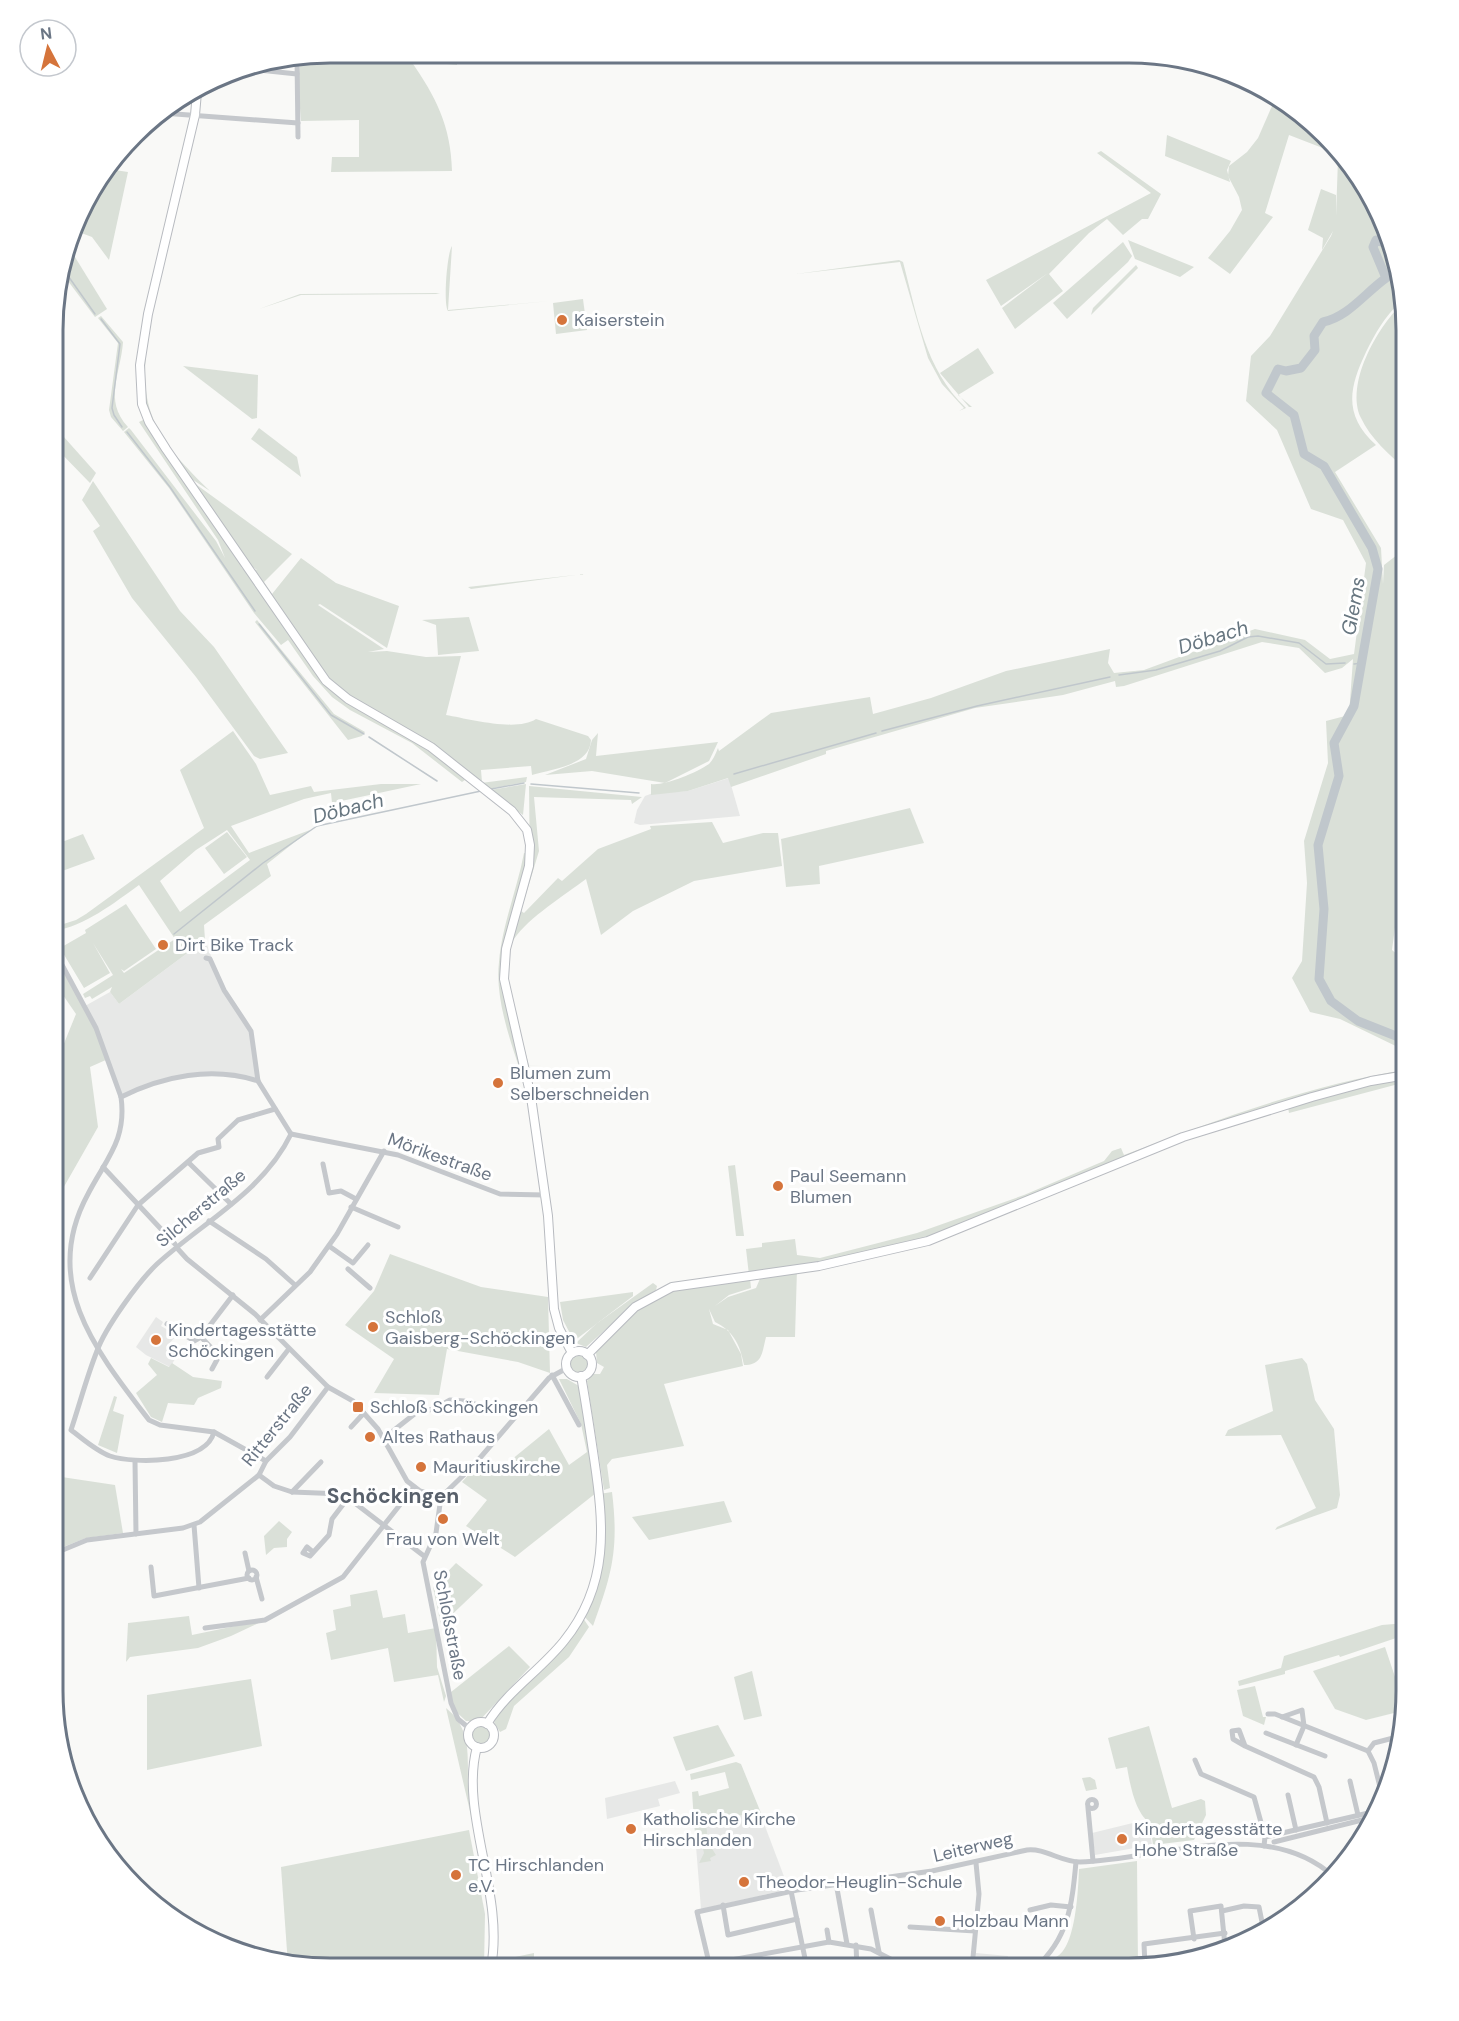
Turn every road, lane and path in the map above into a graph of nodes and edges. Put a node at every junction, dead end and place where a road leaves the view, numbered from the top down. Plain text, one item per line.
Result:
1 (297, 65) edge
2 (266, 71) edge
3 (297, 74) junction
4 (196, 99) edge
5 (174, 113) edge
6 (195, 115) junction
7 (298, 123) junction
8 (298, 137) dead end
9 (206, 958) dead end
10 (63, 967) edge
11 (1396, 1077) edge
12 (258, 1081) junction
13 (121, 1097) junction
14 (275, 1108) junction
15 (291, 1134) junction
16 (384, 1151) junction
17 (189, 1163) junction
18 (323, 1164) dead end
19 (104, 1167) junction
20 (545, 1195) junction
21 (356, 1199) junction
22 (231, 1204) junction
23 (138, 1205) junction
24 (351, 1207) junction
25 (209, 1221) junction
26 (398, 1227) dead end
27 (329, 1245) junction
28 (368, 1245) dead end
29 (176, 1246) junction
30 (353, 1263) junction
31 (90, 1278) dead end
32 (295, 1286) junction
33 (370, 1288) dead end
34 (233, 1295) junction
35 (260, 1320) junction
36 (166, 1324) dead end
37 (201, 1337) junction
38 (97, 1350) junction
39 (288, 1350) junction
40 (572, 1353) junction
41 (587, 1355) junction
42 (212, 1368) dead end
43 (567, 1368) junction
44 (552, 1375) junction
45 (581, 1376) junction
46 (267, 1377) dead end
47 (328, 1387) junction
48 (364, 1413) junction
49 (516, 1416) junction
50 (579, 1425) dead end
51 (351, 1426) dead end
52 (214, 1432) junction
53 (384, 1438) junction
54 (135, 1461) junction
55 (266, 1461) junction
56 (321, 1462) dead end
57 (259, 1475) junction
58 (414, 1487) junction
59 (292, 1492) junction
60 (441, 1497) junction
61 (348, 1498) junction
62 (194, 1525) junction
63 (384, 1526) junction
64 (136, 1534) junction
65 (63, 1550) edge
66 (314, 1552) dead end
67 (244, 1553) dead end
68 (423, 1556) junction
69 (151, 1568) dead end
70 (249, 1571) junction
71 (256, 1577) junction
72 (249, 1578) junction
73 (199, 1588) junction
74 (262, 1599) dead end
75 (205, 1628) dead end
76 (1268, 1713) dead end
77 (1282, 1717) junction
78 (487, 1724) junction
79 (1304, 1726) junction
80 (470, 1729) junction
81 (1266, 1733) dead end
82 (1392, 1738) edge
83 (1296, 1745) junction
84 (1245, 1746) dead end
85 (477, 1747) junction
86 (1368, 1751) junction
87 (1325, 1756) dead end
88 (1196, 1760) dead end
89 (1350, 1781) dead end
90 (1380, 1784) edge
91 (1288, 1795) dead end
92 (1088, 1808) dead end
93 (1367, 1813) edge
94 (1358, 1815) junction
95 (1363, 1820) edge
96 (1327, 1822) junction
97 (1296, 1830) junction
98 (1265, 1837) junction
99 (1274, 1842) dead end
100 (1264, 1846) junction
101 (1093, 1861) junction
102 (1076, 1862) junction
103 (976, 1863) junction
104 (1326, 1871) edge
105 (836, 1883) junction
106 (791, 1891) junction
107 (723, 1905) junction
108 (1071, 1907) junction
109 (871, 1910) dead end
110 (1030, 1910) dead end
111 (1222, 1911) junction
112 (797, 1919) junction
113 (1262, 1923) edge
114 (910, 1927) dead end
115 (827, 1930) dead end
116 (975, 1931) junction
117 (1225, 1933) junction
118 (1194, 1939) junction
119 (1225, 1940) edge
120 (829, 1942) junction
121 (847, 1944) junction
122 (804, 1945) junction
123 (856, 1945) junction
124 (879, 1952) junction
125 (1145, 1957) edge
126 (492, 1958) edge
127 (707, 1958) edge
128 (745, 1958) edge
129 (806, 1958) edge
130 (857, 1958) edge
131 (890, 1958) edge
132 (973, 1958) edge
133 (1044, 1958) edge

1 - 3 street
2 - 3 street
3 - 7 street
4 - 6 main road
5 - 6 street
6 - 7 street
6 - 20 main road
7 - 8 street
9 - 12 street
10 - 13 street
11 - 41 main road
12 - 13 street
12 - 14 street
13 - 19 street
14 - 15 street
14 - 17 street
15 - 16 street, Mörikestraße
15 - 22 street, Silcherstraße
16 - 20 street, Mörikestraße
16 - 21 street
17 - 22 street
17 - 23 street
18 - 21 street
19 - 23 street
19 - 38 street
20 - 40 main road
21 - 24 street
22 - 25 street, Silcherstraße
23 - 29 street
23 - 31 street
24 - 26 street
24 - 27 street
25 - 29 street, Silcherstraße
25 - 32 street
27 - 30 street
27 - 32 street
28 - 30 street
29 - 34 street
29 - 38 street, Silcherstraße
30 - 33 street
32 - 35 street
34 - 35 street
34 - 37 street
35 - 39 street
36 - 37 street
37 - 42 street
38 - 52 street
38 - 54 street, Silcherstraße
39 - 46 street
39 - 47 street
40 - 41 main road
40 - 43 main road
41 - 45 main road
43 - 44 street
43 - 45 main road
44 - 49 street
44 - 50 street
45 - 78 main road
47 - 48 street
47 - 55 street, Ritterstraße
48 - 51 street
48 - 53 street
49 - 53 street
49 - 60 street
52 - 54 street
52 - 55 street
53 - 58 street
54 - 64 street
55 - 57 street, Ritterstraße
56 - 59 street
57 - 59 street
57 - 62 street, Ritterstraße
58 - 60 street
58 - 63 street
59 - 61 street
60 - 68 street, Schloßstraße
61 - 63 street
61 - 66 street
62 - 64 street, Ritterstraße
62 - 73 street
63 - 68 street
63 - 75 street
64 - 65 street, Ritterstraße
67 - 70 street
68 - 80 street, Schloßstraße
69 - 73 street
70 - 71 street
70 - 72 street
71 - 72 street
71 - 74 street
72 - 73 street
76 - 77 street
77 - 79 street
77 - 79 street
78 - 80 main road
78 - 85 main road
79 - 83 street
79 - 86 street
80 - 85 main road
81 - 83 street
82 - 86 street
83 - 87 street
84 - 96 street
85 - 126 main road
86 - 90 street
88 - 98 street
89 - 94 street
91 - 97 street
92 - 101 street
93 - 94 street
94 - 96 street
95 - 99 street
96 - 97 street
97 - 98 street
98 - 100 street
100 - 101 street, Leiterweg
100 - 104 street, Leiterweg
101 - 102 street, Leiterweg
102 - 103 street, Leiterweg
102 - 108 street
103 - 105 street, Leiterweg
103 - 116 street
105 - 106 street, Leiterweg
105 - 121 street
106 - 107 street, Leiterweg
106 - 112 street
107 - 112 street
107 - 127 street, Leiterweg
108 - 110 street
108 - 133 street
109 - 124 street
111 - 113 street
111 - 117 street
111 - 118 street
112 - 122 street
114 - 116 street
115 - 120 street
116 - 132 street
117 - 118 street
117 - 119 street
118 - 125 street
120 - 121 street
120 - 122 street
121 - 123 street
122 - 128 street
122 - 129 street
123 - 124 street
123 - 130 street
124 - 131 street

